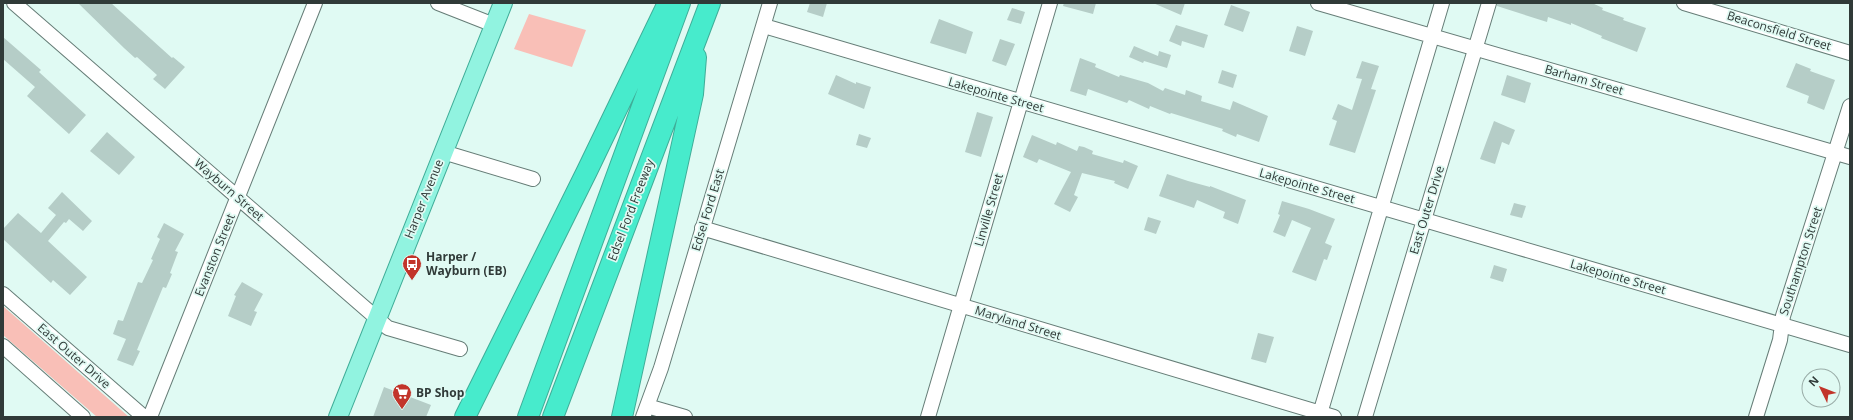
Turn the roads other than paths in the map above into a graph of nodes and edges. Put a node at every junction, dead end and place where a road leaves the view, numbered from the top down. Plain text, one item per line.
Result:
1 (14, 3) edge
2 (315, 3) edge
3 (438, 3) edge
4 (503, 3) edge
5 (668, 3) edge
6 (680, 3) edge
7 (710, 3) edge
8 (770, 3) edge
9 (1050, 3) edge
10 (1318, 3) edge
11 (1442, 3) edge
12 (1489, 3) edge
13 (1684, 3) edge
14 (494, 25) junction
15 (764, 26) junction
16 (699, 32) junction
17 (1432, 36) junction
18 (1475, 49) junction
19 (1850, 53) edge
20 (1020, 102) junction
21 (1850, 106) edge
22 (443, 152) junction
23 (1836, 152) junction
24 (1850, 157) edge
25 (533, 179) dead end
26 (237, 198) junction
27 (1380, 208) junction
28 (1423, 221) junction
29 (702, 228) junction
30 (3, 294) edge
31 (960, 306) junction
32 (376, 319) junction
33 (1781, 324) junction
34 (1850, 345) edge
35 (3, 346) edge
36 (460, 349) dead end
37 (645, 411) edge
38 (1319, 415) edge
39 (83, 417) edge
40 (144, 417) edge
41 (150, 417) edge
42 (338, 417) edge
43 (465, 417) edge
44 (528, 417) edge
45 (553, 417) edge
46 (622, 417) edge
47 (685, 417) edge
48 (928, 417) edge
49 (1334, 417) edge
50 (1365, 417) edge
51 (1756, 417) edge

1 - 26 street, Wayburn Street
2 - 26 street, Evanston Street
3 - 14 street
4 - 14 main road, Harper Avenue
5 - 43 highway
6 - 44 highway, Edsel Ford Freeway
7 - 16 highway, Edsel Ford Freeway
8 - 15 street, Edsel Ford East
9 - 20 street, Linville Street
10 - 17 street, Barham Street
11 - 17 street
12 - 18 street, East Outer Drive
13 - 19 street, Beaconsfield Street
14 - 22 main road, Harper Avenue
15 - 20 street, Lakepointe Street
15 - 29 street, Edsel Ford East
16 - 45 highway, Edsel Ford Freeway
16 - 46 highway
17 - 18 street, Barham Street
17 - 27 street
18 - 23 street, Barham Street
18 - 28 street, East Outer Drive
20 - 27 street, Lakepointe Street
20 - 31 street, Linville Street
21 - 23 street, Southampton Street
22 - 25 street
22 - 32 main road, Harper Avenue
23 - 24 street, Barham Street
23 - 33 street, Southampton Street
26 - 32 street, Wayburn Street
26 - 41 street, Evanston Street
27 - 28 street, Lakepointe Street
27 - 38 street
28 - 33 street, Lakepointe Street
28 - 50 street, East Outer Drive
29 - 31 street, Maryland Street
29 - 37 street, Edsel Ford East
30 - 40 street, East Outer Drive
31 - 38 street, Maryland Street
31 - 48 street, Linville Street
32 - 36 street, Wayburn Street
32 - 42 main road, Harper Avenue
33 - 34 street, Lakepointe Street
33 - 51 street, Southampton Street
35 - 39 street
37 - 47 street
38 - 49 street, Maryland Street

